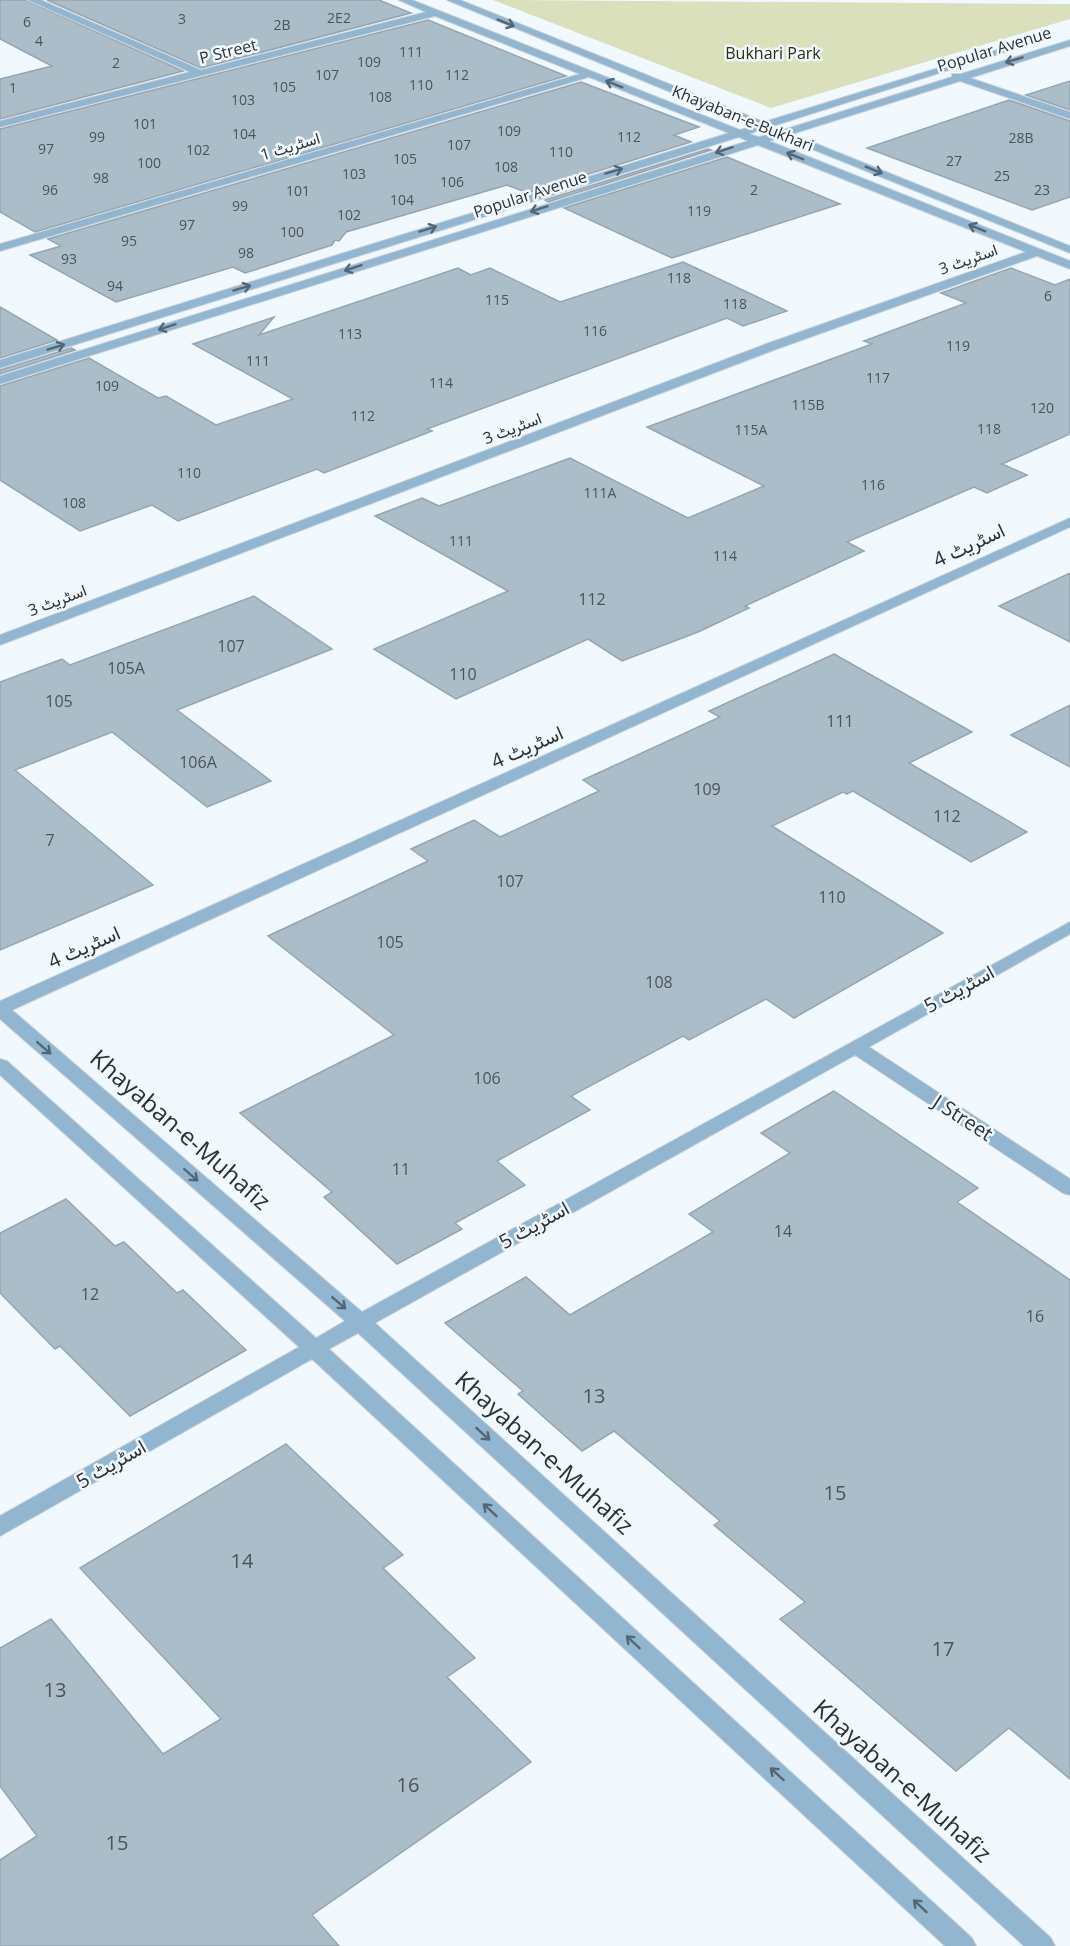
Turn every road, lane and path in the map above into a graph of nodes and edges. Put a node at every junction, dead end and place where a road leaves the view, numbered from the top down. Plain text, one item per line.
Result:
1 (33, 0) edge
2 (404, 0) edge
3 (452, 0) edge
4 (463, 6) junction
5 (433, 13) junction
6 (1070, 31) edge
7 (1070, 43) edge
8 (938, 69) junction
9 (200, 73) junction
10 (590, 74) junction
11 (959, 78) junction
12 (1070, 116) edge
13 (1, 123) edge
14 (761, 124) junction
15 (736, 132) junction
16 (780, 133) junction
17 (755, 140) junction
18 (0, 248) edge
19 (1070, 250) edge
20 (1037, 252) junction
21 (1070, 265) edge
22 (0, 364) edge
23 (0, 380) edge
24 (1070, 522) edge
25 (0, 640) edge
26 (1070, 927) edge
27 (0, 1009) edge
28 (856, 1047) junction
29 (0, 1065) edge
30 (1070, 1188) edge
31 (360, 1322) junction
32 (314, 1348) junction
33 (0, 1527) edge
34 (963, 1946) edge
35 (1042, 1946) edge

1 - 9 street
2 - 5 street, Khayaban-e-Bukhari
3 - 4 street, Khayaban-e-Bukhari
4 - 5 street, P Street
4 -> 14 street, Khayaban-e-Bukhari
5 - 9 street, P Street
5 - 10 street, Khayaban-e-Bukhari
6 - 8 street, Popular Avenue
7 -> 11 street, Popular Avenue
8 - 11 street
8 - 14 street, Popular Avenue
9 - 13 street, P Street
15 -> 10 street, Khayaban-e-Bukhari
10 - 18 street, اسٹریٹ 1
11 - 12 street
11 - 16 street, Popular Avenue
14 - 15 street, Popular Avenue
14 - 16 street, Khayaban-e-Bukhari
15 - 17 street, Khayaban-e-Bukhari
22 -> 15 street, Popular Avenue
16 - 17 street, Popular Avenue
16 -> 19 street, Khayaban-e-Bukhari
20 -> 17 street, Khayaban-e-Bukhari
17 -> 23 street, Popular Avenue
20 - 21 street, Khayaban-e-Bukhari
20 - 25 street, اسٹریٹ 3
24 - 27 street, اسٹریٹ 4
26 - 28 street, اسٹریٹ 5
27 -> 31 street, Khayaban-e-Muhafiz
28 - 30 street, J Street
28 - 31 street, اسٹریٹ 5
29 - 32 street
31 - 32 street, اسٹریٹ 5
31 -> 35 street, Khayaban-e-Muhafiz
32 - 33 street, اسٹریٹ 5
34 -> 32 street

